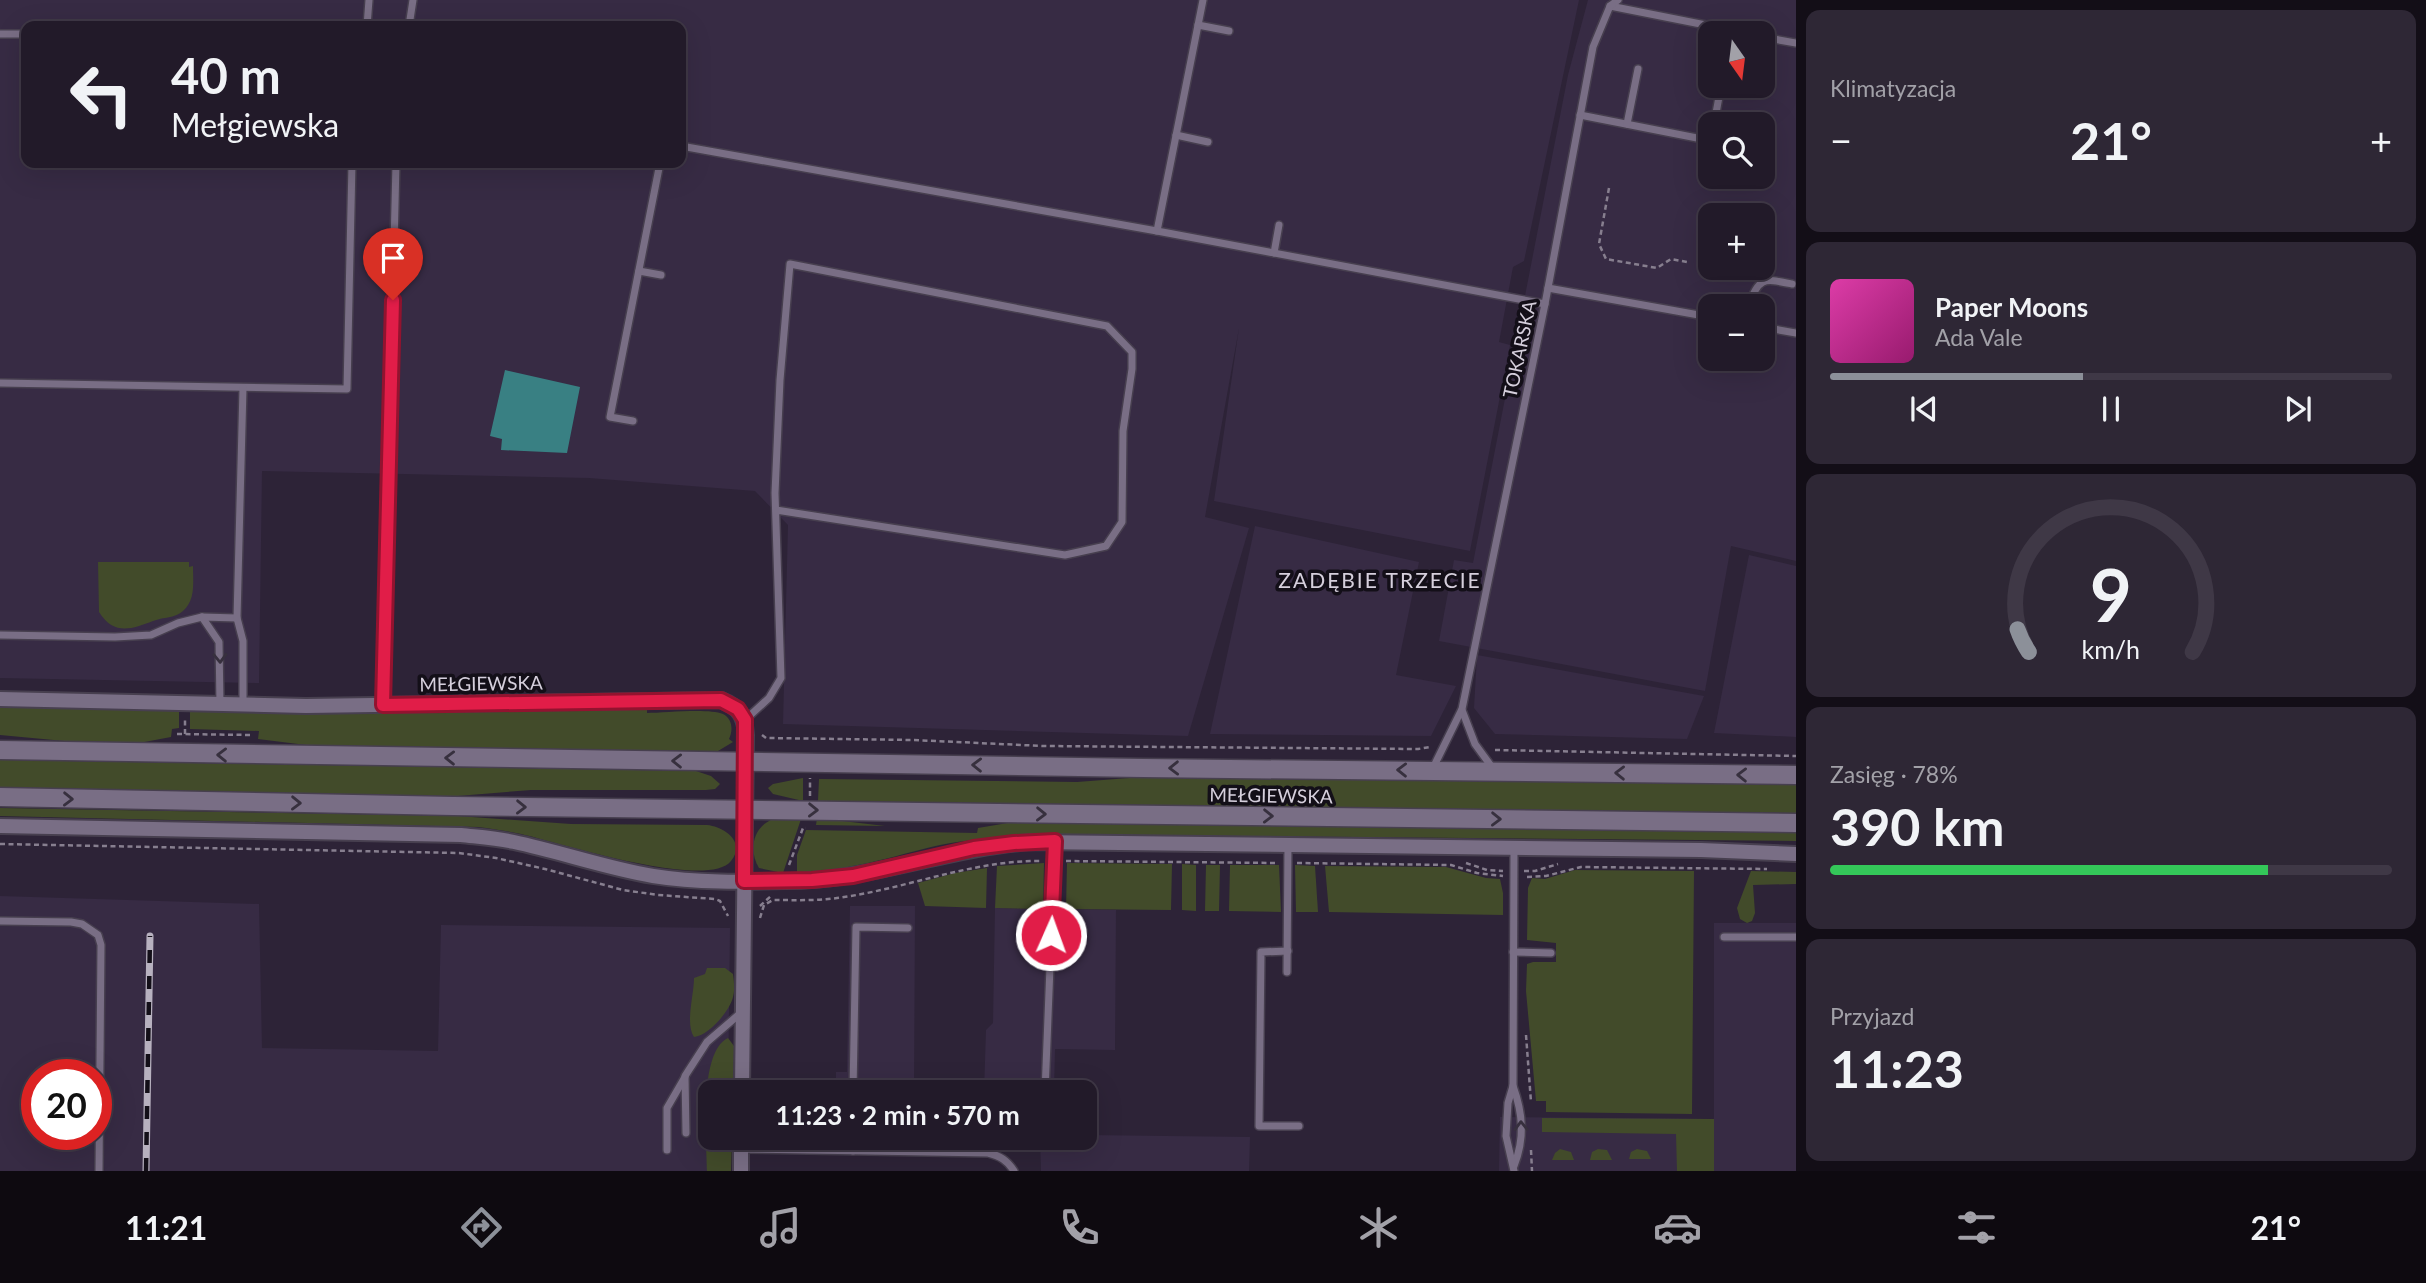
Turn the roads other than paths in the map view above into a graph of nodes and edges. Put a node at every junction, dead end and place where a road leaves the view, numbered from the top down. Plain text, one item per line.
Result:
1 (369, 0) edge
2 (413, 0) edge
3 (1203, 0) edge
4 (1618, 0) edge
5 (1610, 6) junction
6 (367, 21) edge
7 (411, 21) edge
8 (1198, 25) junction
9 (1698, 25) edge
10 (1229, 31) dead end
11 (0, 34) edge
12 (21, 34) edge
13 (1775, 39) edge
14 (1796, 43) edge
15 (1638, 69) dead end
16 (1580, 115) junction
17 (1627, 124) junction
18 (1176, 135) junction
19 (1698, 138) edge
20 (1208, 142) dead end
21 (686, 147) edge
22 (352, 168) edge
23 (397, 168) edge
24 (659, 168) edge
25 (1279, 225) dead end
26 (1157, 231) junction
27 (1274, 253) junction
28 (639, 271) junction
29 (661, 275) dead end
30 (1792, 284) dead end
31 (1548, 288) junction
32 (1753, 294) edge
33 (1545, 304) junction
34 (1698, 315) edge
35 (1775, 329) edge
36 (1796, 333) edge
37 (0, 383) edge
38 (243, 388) junction
39 (633, 421) dead end
40 (776, 510) junction
41 (202, 617) junction
42 (237, 618) junction
43 (0, 635) edge
44 (0, 699) edge
45 (220, 704) junction
46 (243, 704) junction
47 (383, 705) junction
48 (1462, 709) junction
49 (745, 720) junction
50 (0, 750) edge
51 (745, 761) junction
52 (1432, 771) junction
53 (1494, 771) junction
54 (1796, 775) edge
55 (0, 797) edge
56 (745, 809) junction
57 (1796, 823) edge
58 (0, 826) edge
59 (1055, 841) junction
60 (1289, 844) junction
61 (1796, 846) edge
62 (1514, 847) junction
63 (1701, 850) junction
64 (1796, 854) edge
65 (744, 881) junction
66 (0, 921) edge
67 (908, 928) dead end
68 (1724, 937) dead end
69 (1796, 937) edge
70 (1287, 951) junction
71 (1513, 952) junction
72 (1551, 953) dead end
73 (1287, 972) dead end
74 (743, 1011) junction
75 (685, 1076) junction
76 (742, 1080) edge
77 (853, 1080) edge
78 (1045, 1080) edge
79 (1513, 1086) junction
80 (1299, 1126) dead end
81 (686, 1133) dead end
82 (667, 1150) dead end
83 (741, 1150) edge
84 (839, 1150) edge
85 (853, 1151) joint
86 (1514, 1168) edge
87 (99, 1171) edge
88 (741, 1171) edge
89 (1014, 1171) edge

1 - 6 lane
2 - 7 lane
3 - 8 lane
4 - 5 lane
5 - 9 lane
5 - 16 lane, TOKARSKA
8 - 10 lane
8 - 18 lane
11 - 12 lane
13 - 14 lane
15 - 17 lane
16 - 17 lane
16 - 31 lane, TOKARSKA
17 - 19 lane
18 - 20 lane
18 - 26 lane
21 - 26 lane
22 - 38 lane
23 - 47 lane
24 - 28 lane
25 - 27 lane
26 - 27 lane
27 - 33 lane
28 - 29 lane
28 - 39 lane
30 - 32 lane
31 - 33 lane, TOKARSKA
31 - 34 lane
33 - 48 lane, TOKARSKA
35 - 36 lane
37 - 38 lane
38 - 42 lane
40 - 40 lane
40 - 49 lane
41 - 42 lane
41 - 43 lane
41 -> 45 lane
42 - 46 lane
44 - 45 street, MEŁGIEWSKA
45 - 46 street, MEŁGIEWSKA
46 - 47 street, MEŁGIEWSKA
47 - 49 street, MEŁGIEWSKA
48 - 52 lane, TOKARSKA
48 - 53 lane
49 - 51 street
51 -> 50 main road, MEŁGIEWSKA
52 -> 51 main road, MEŁGIEWSKA
51 - 56 street
52 - 53 main road, MEŁGIEWSKA
54 -> 53 main road, MEŁGIEWSKA
55 -> 56 main road, MEŁGIEWSKA
56 -> 57 main road, MEŁGIEWSKA
56 - 65 street
58 - 65 street
59 - 60 street
59 - 65 street
59 - 78 lane
60 - 62 street
60 - 70 lane
61 - 63 street
62 - 63 street
62 - 71 lane
63 - 64 street
65 - 74 street
66 - 87 lane
67 - 77 lane
68 - 69 lane
70 - 73 lane
70 - 80 lane
71 - 72 lane
71 - 79 lane
74 - 75 lane
74 - 76 street
75 - 81 lane
75 - 82 lane
79 - 86 lane
86 -> 79 lane
83 - 88 street
84 - 85 lane
85 - 89 lane

